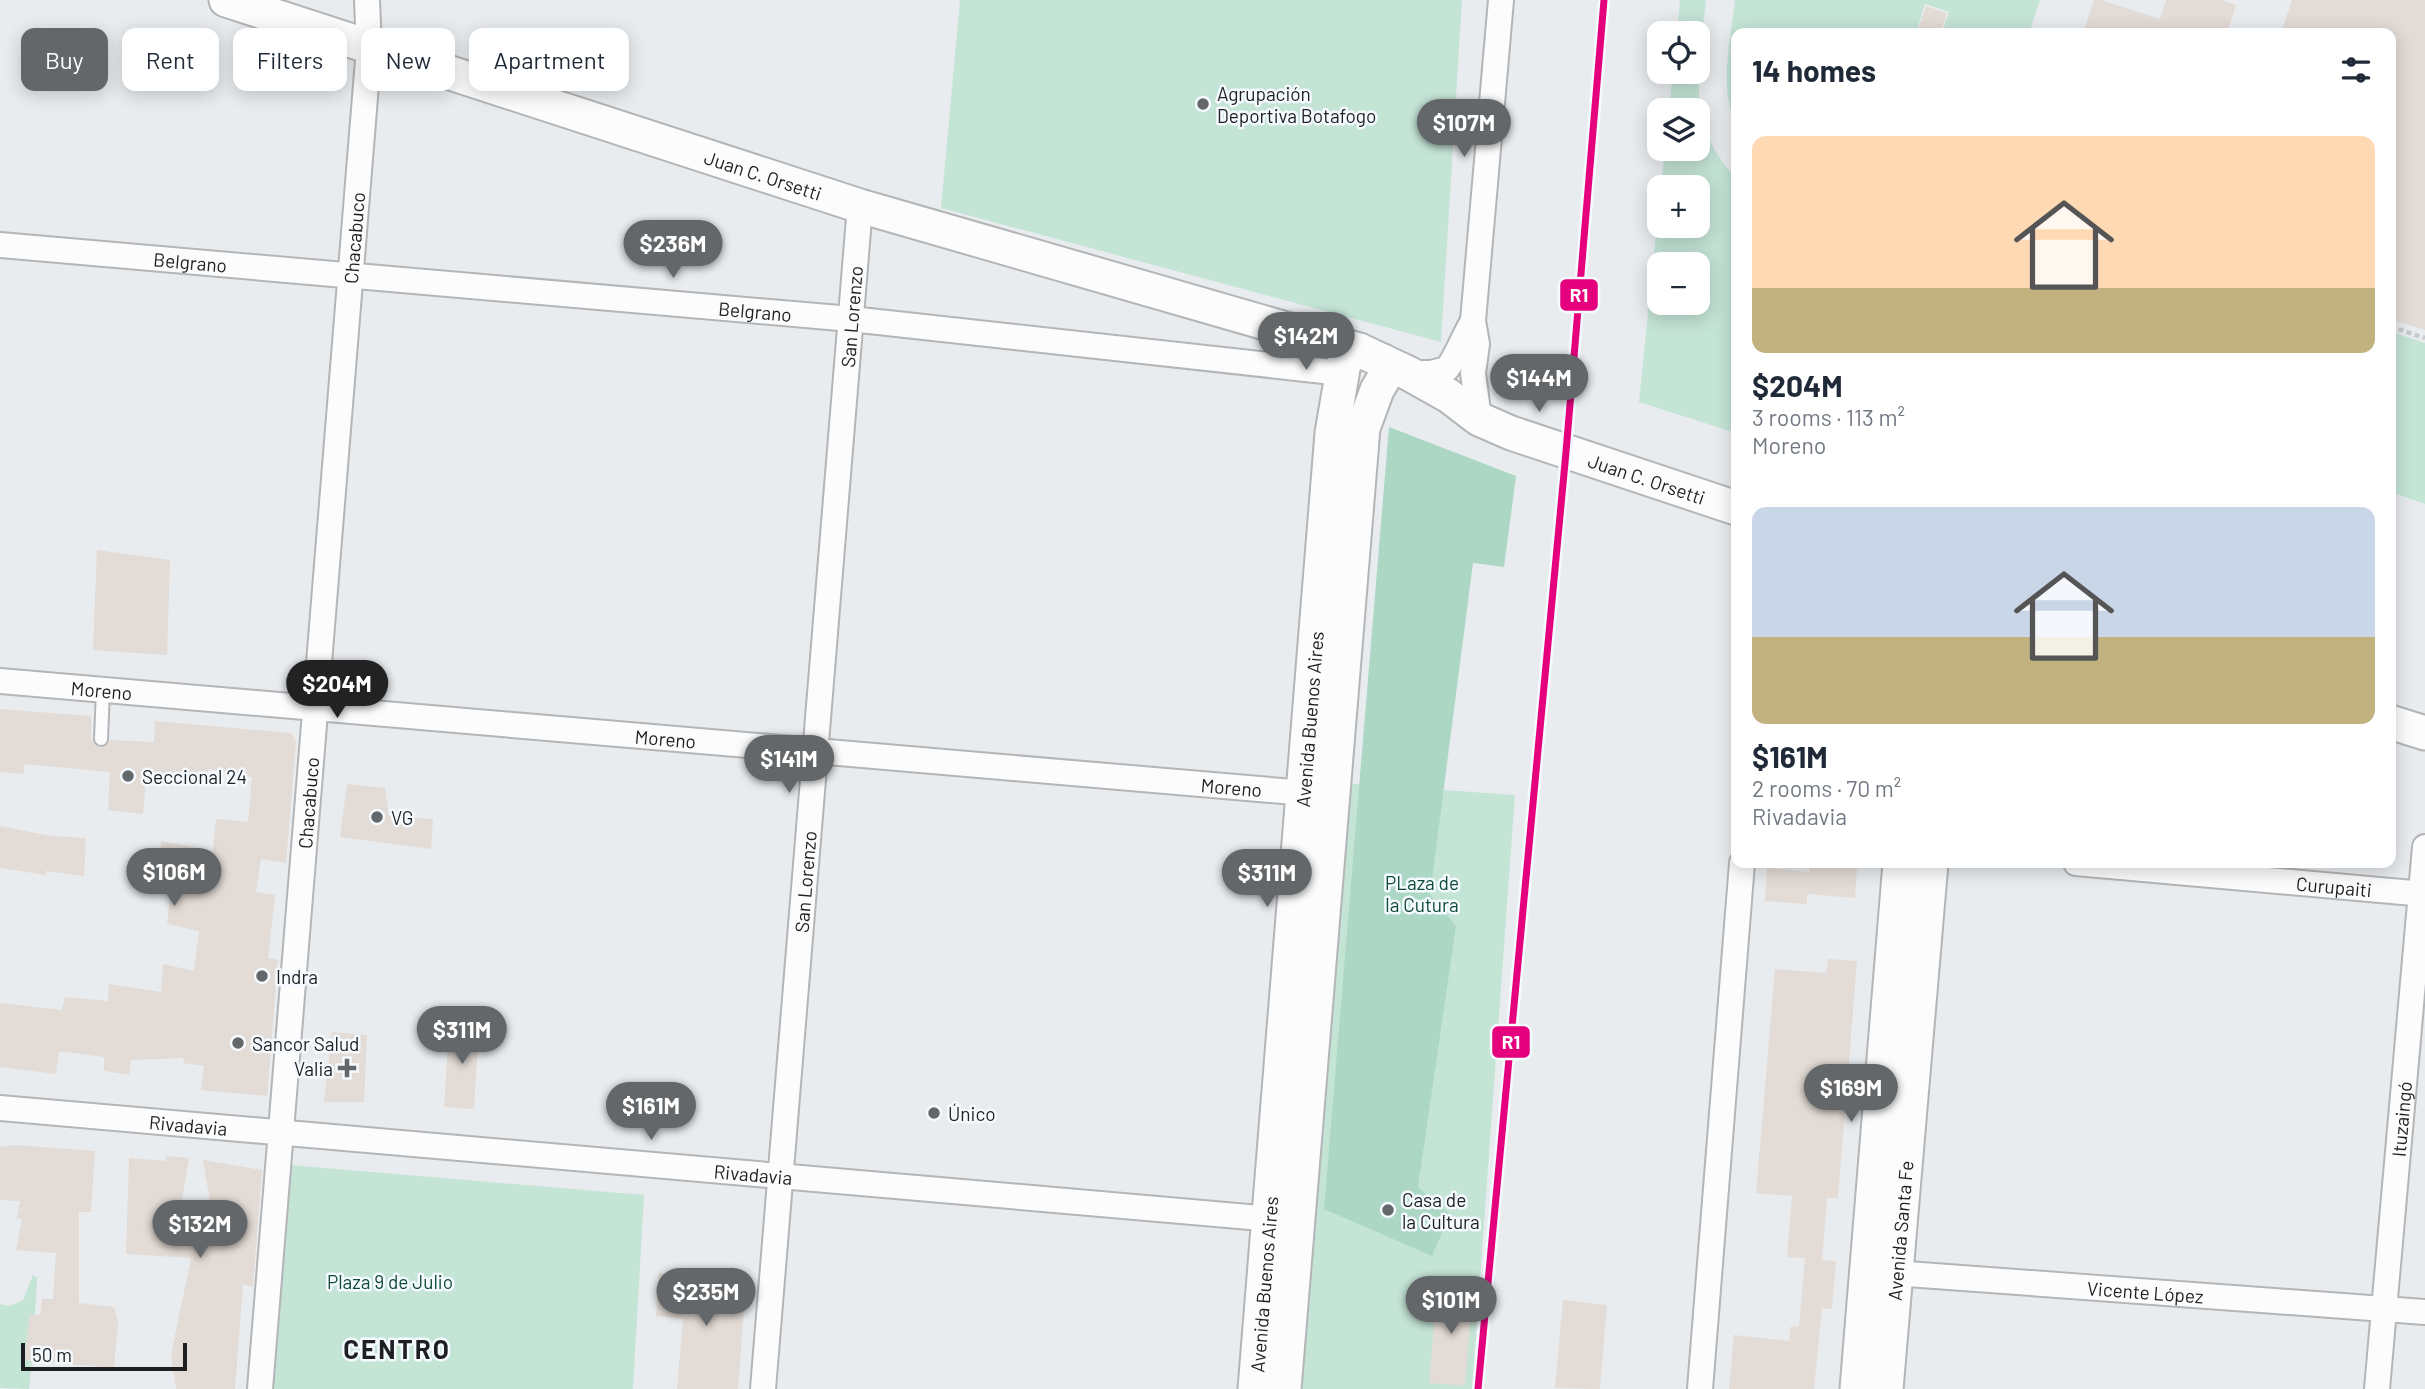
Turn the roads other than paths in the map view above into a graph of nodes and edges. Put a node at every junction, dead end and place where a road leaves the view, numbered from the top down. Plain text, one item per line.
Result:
1 (226, 0) edge
2 (367, 0) edge
3 (1501, 0) edge
4 (368, 28) edge
5 (361, 45) edge
6 (455, 75) edge
7 (366, 91) edge
8 (860, 205) junction
9 (0, 245) edge
10 (351, 275) junction
11 (851, 319) junction
12 (1473, 321) junction
13 (1374, 369) junction
14 (1479, 419) junction
15 (1731, 506) edge
16 (0, 681) edge
17 (103, 690) junction
18 (315, 708) junction
19 (2396, 724) edge
20 (2425, 733) edge
21 (101, 739) dead end
22 (816, 750) junction
23 (1318, 794) junction
24 (2425, 848) edge
25 (1741, 868) edge
26 (1900, 868) edge
27 (1930, 868) edge
28 (2134, 868) edge
29 (2423, 893) edge
30 (0, 1108) edge
31 (281, 1132) junction
32 (781, 1176) junction
33 (1284, 1220) junction
34 (1880, 1272) junction
35 (2384, 1309) junction
36 (2425, 1312) edge
37 (260, 1389) edge
38 (763, 1389) edge
39 (1255, 1389) edge
40 (1284, 1389) edge
41 (1700, 1389) edge
42 (1857, 1389) edge
43 (1886, 1389) edge
44 (2377, 1389) edge

1 - 5 main road, Juan C. Orsetti
2 - 4 street, Chacabuco
3 - 12 street
6 - 8 main road, Juan C. Orsetti
7 - 10 street, Chacabuco
8 - 11 street, San Lorenzo
8 - 13 main road, Juan C. Orsetti
9 - 10 street, Belgrano
10 - 11 street, Belgrano
10 - 18 street, Chacabuco
11 - 13 street, Belgrano
11 - 22 street, San Lorenzo
12 - 13 street
12 - 14 street
13 - 14 main road, Juan C. Orsetti
13 - 23 main road, Avenida Buenos Aires
14 - 15 main road, Juan C. Orsetti
16 - 17 street, Moreno
17 - 18 street, Moreno
17 - 21 lane
18 - 22 street, Moreno
18 - 31 street, Chacabuco
19 - 20 main road
22 - 23 street, Moreno
22 - 32 street, San Lorenzo
23 - 33 main road, Avenida Buenos Aires
24 - 29 street, Ituzaingó
25 - 41 street
26 - 34 main road, Avenida Santa Fe
27 - 34 main road, Avenida Santa Fe
28 - 29 street, Curupaiti
29 - 35 street, Ituzaingó
30 - 31 street, Rivadavia
31 - 32 street, Rivadavia
31 - 37 street, Chacabuco
32 - 33 street, Rivadavia
32 - 38 street, San Lorenzo
33 - 39 main road, Avenida Buenos Aires
33 - 40 main road, Avenida Buenos Aires
34 - 35 street, Vicente López
34 - 42 main road, Avenida Santa Fe
34 - 43 main road, Avenida Santa Fe
35 - 36 street, Vicente López
35 - 44 street, Ituzaingó

